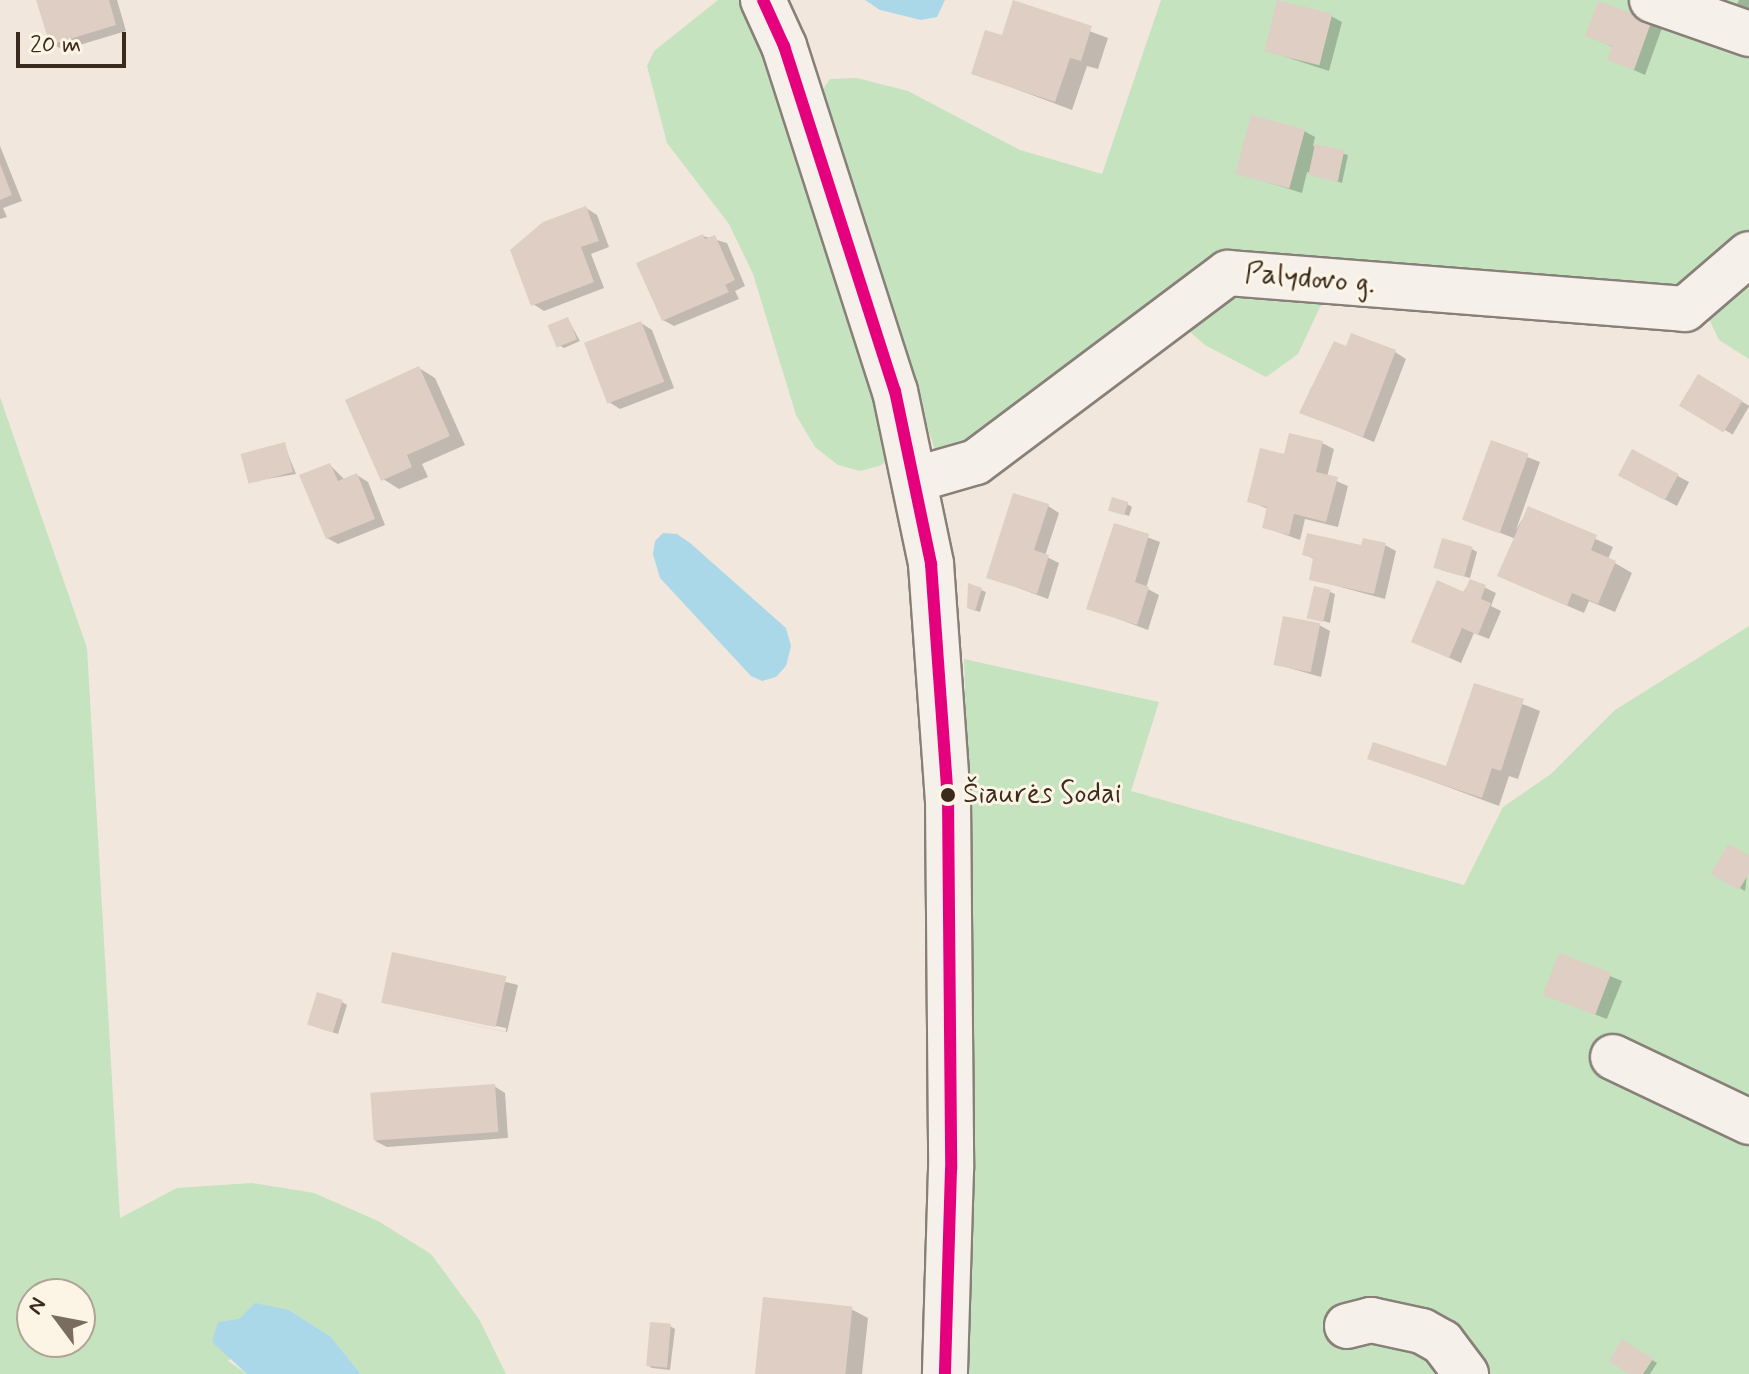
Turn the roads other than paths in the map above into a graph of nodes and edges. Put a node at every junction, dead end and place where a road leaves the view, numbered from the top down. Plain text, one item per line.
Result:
1 (763, 0) edge
2 (1652, 0) edge
3 (1749, 34) edge
4 (1749, 254) edge
5 (917, 479) junction
6 (1613, 1057) dead end
7 (1749, 1122) edge
8 (1347, 1326) dead end
9 (945, 1374) edge
10 (1466, 1374) edge

1 - 5 street
2 - 3 street
4 - 5 street, Palydovo g.
5 - 9 street
6 - 7 street
8 - 10 street

